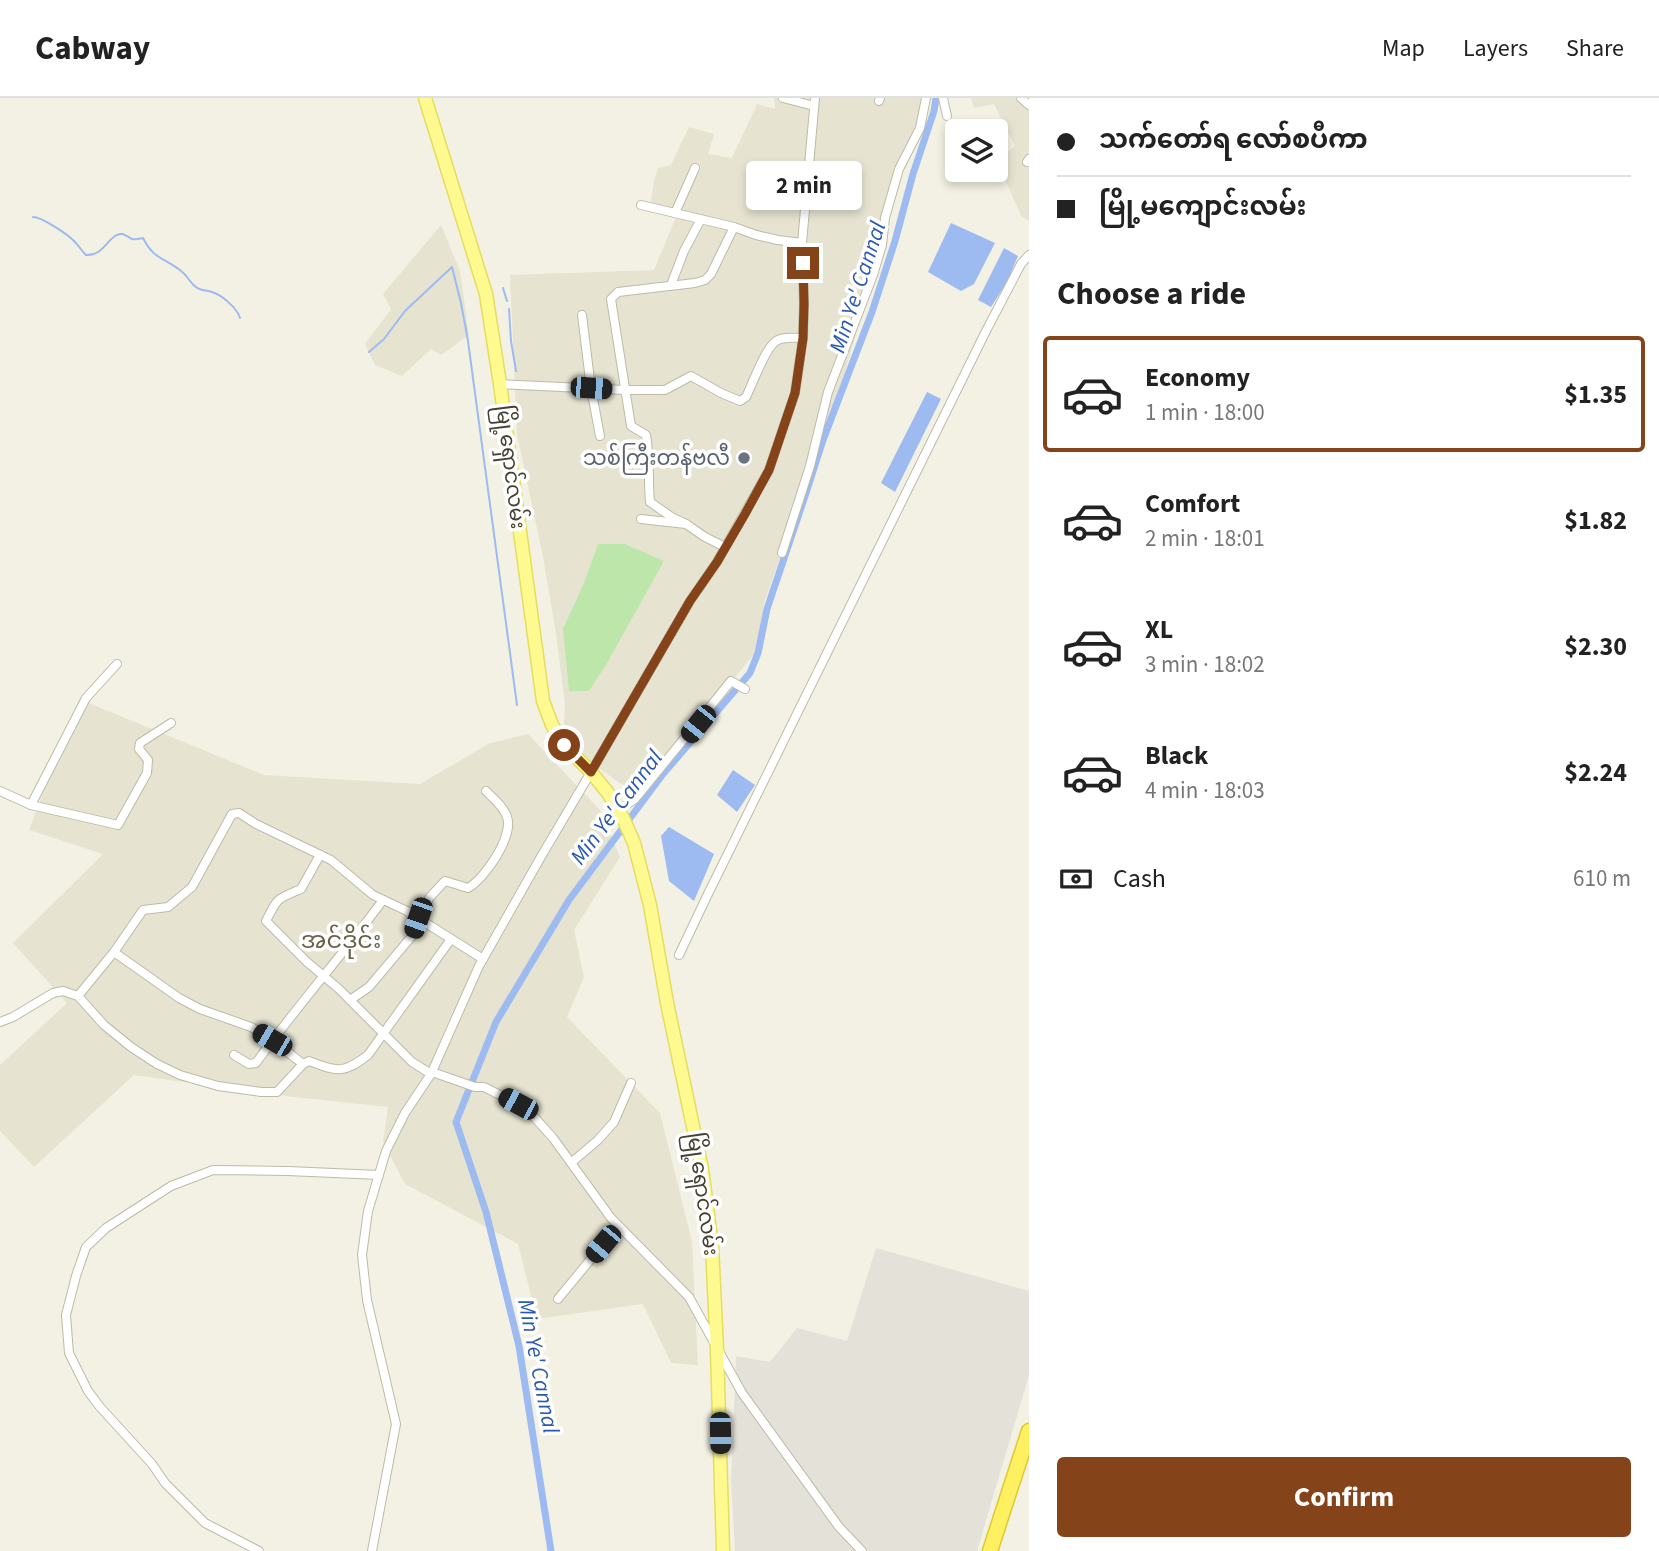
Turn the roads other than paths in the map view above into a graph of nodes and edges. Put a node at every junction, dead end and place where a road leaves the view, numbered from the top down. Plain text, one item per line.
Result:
1 (425, 98) edge
2 (783, 98) edge
3 (926, 98) edge
4 (943, 98) edge
5 (1021, 98) edge
6 (814, 102) edge
7 (1029, 104) edge
8 (947, 116) dead end
9 (695, 168) dead end
10 (641, 205) dead end
11 (674, 213) junction
12 (701, 219) junction
13 (734, 227) junction
14 (803, 243) junction
15 (1029, 255) edge
16 (671, 285) junction
17 (582, 315) dead end
18 (803, 338) junction
19 (500, 384) junction
20 (591, 388) junction
21 (625, 390) junction
22 (600, 436) dead end
23 (641, 519) dead end
24 (686, 524) junction
25 (725, 547) junction
26 (782, 553) dead end
27 (117, 664) dead end
28 (745, 689) dead end
29 (171, 723) dead end
30 (588, 778) junction
31 (0, 791) edge
32 (486, 791) dead end
33 (31, 805) junction
34 (621, 814) junction
35 (320, 855) junction
36 (383, 900) junction
37 (418, 918) junction
38 (452, 939) junction
39 (114, 952) junction
40 (679, 956) dead end
41 (484, 959) junction
42 (324, 976) junction
43 (78, 996) junction
44 (350, 1000) junction
45 (0, 1022) edge
46 (383, 1035) junction
47 (272, 1040) junction
48 (234, 1055) dead end
49 (303, 1064) junction
50 (431, 1073) junction
51 (631, 1083) dead end
52 (572, 1162) junction
53 (379, 1175) junction
54 (618, 1226) junction
55 (558, 1299) dead end
56 (718, 1350) junction
57 (1029, 1431) edge
58 (259, 1551) edge
59 (372, 1551) edge
60 (723, 1551) edge
61 (862, 1551) edge
62 (990, 1551) edge

1 - 19 main road, မြို့ရှောင်လမ်း
2 - 6 street
3 - 26 street
4 - 8 street
5 - 7 street
6 - 14 street
9 - 11 street
10 - 11 street
11 - 12 street
12 - 13 street
12 - 16 street
13 - 14 street
13 - 16 street
14 - 18 street
15 - 40 street
16 - 21 street
17 - 20 street
18 - 21 street
18 - 25 street
19 - 20 street
19 - 30 main road, မြို့ရှောင်လမ်း
20 - 21 street
20 - 22 street
21 - 24 street
23 - 24 street
24 - 25 street
25 - 30 street
27 - 33 street
28 - 34 street
29 - 33 street
30 - 34 main road, မြို့ရှောင်လမ်း
30 - 41 street
31 - 33 street
32 - 37 street
34 - 56 main road, မြို့ရှောင်လမ်း
35 - 36 street
35 - 39 street
35 - 42 street
36 - 37 street
36 - 42 street
37 - 38 street
37 - 44 street
38 - 41 street
38 - 46 street
39 - 43 street
39 - 47 street
41 - 50 street
42 - 44 street
42 - 47 street
43 - 45 street
43 - 49 street
44 - 46 street
46 - 49 street
46 - 50 street
47 - 48 street
47 - 49 street
50 - 52 street
50 - 53 street
51 - 52 street
52 - 54 street
53 - 58 street
53 - 59 street
54 - 55 street
54 - 56 street
56 - 60 main road, မြို့ရှောင်လမ်း
56 - 61 street
57 - 62 highway

